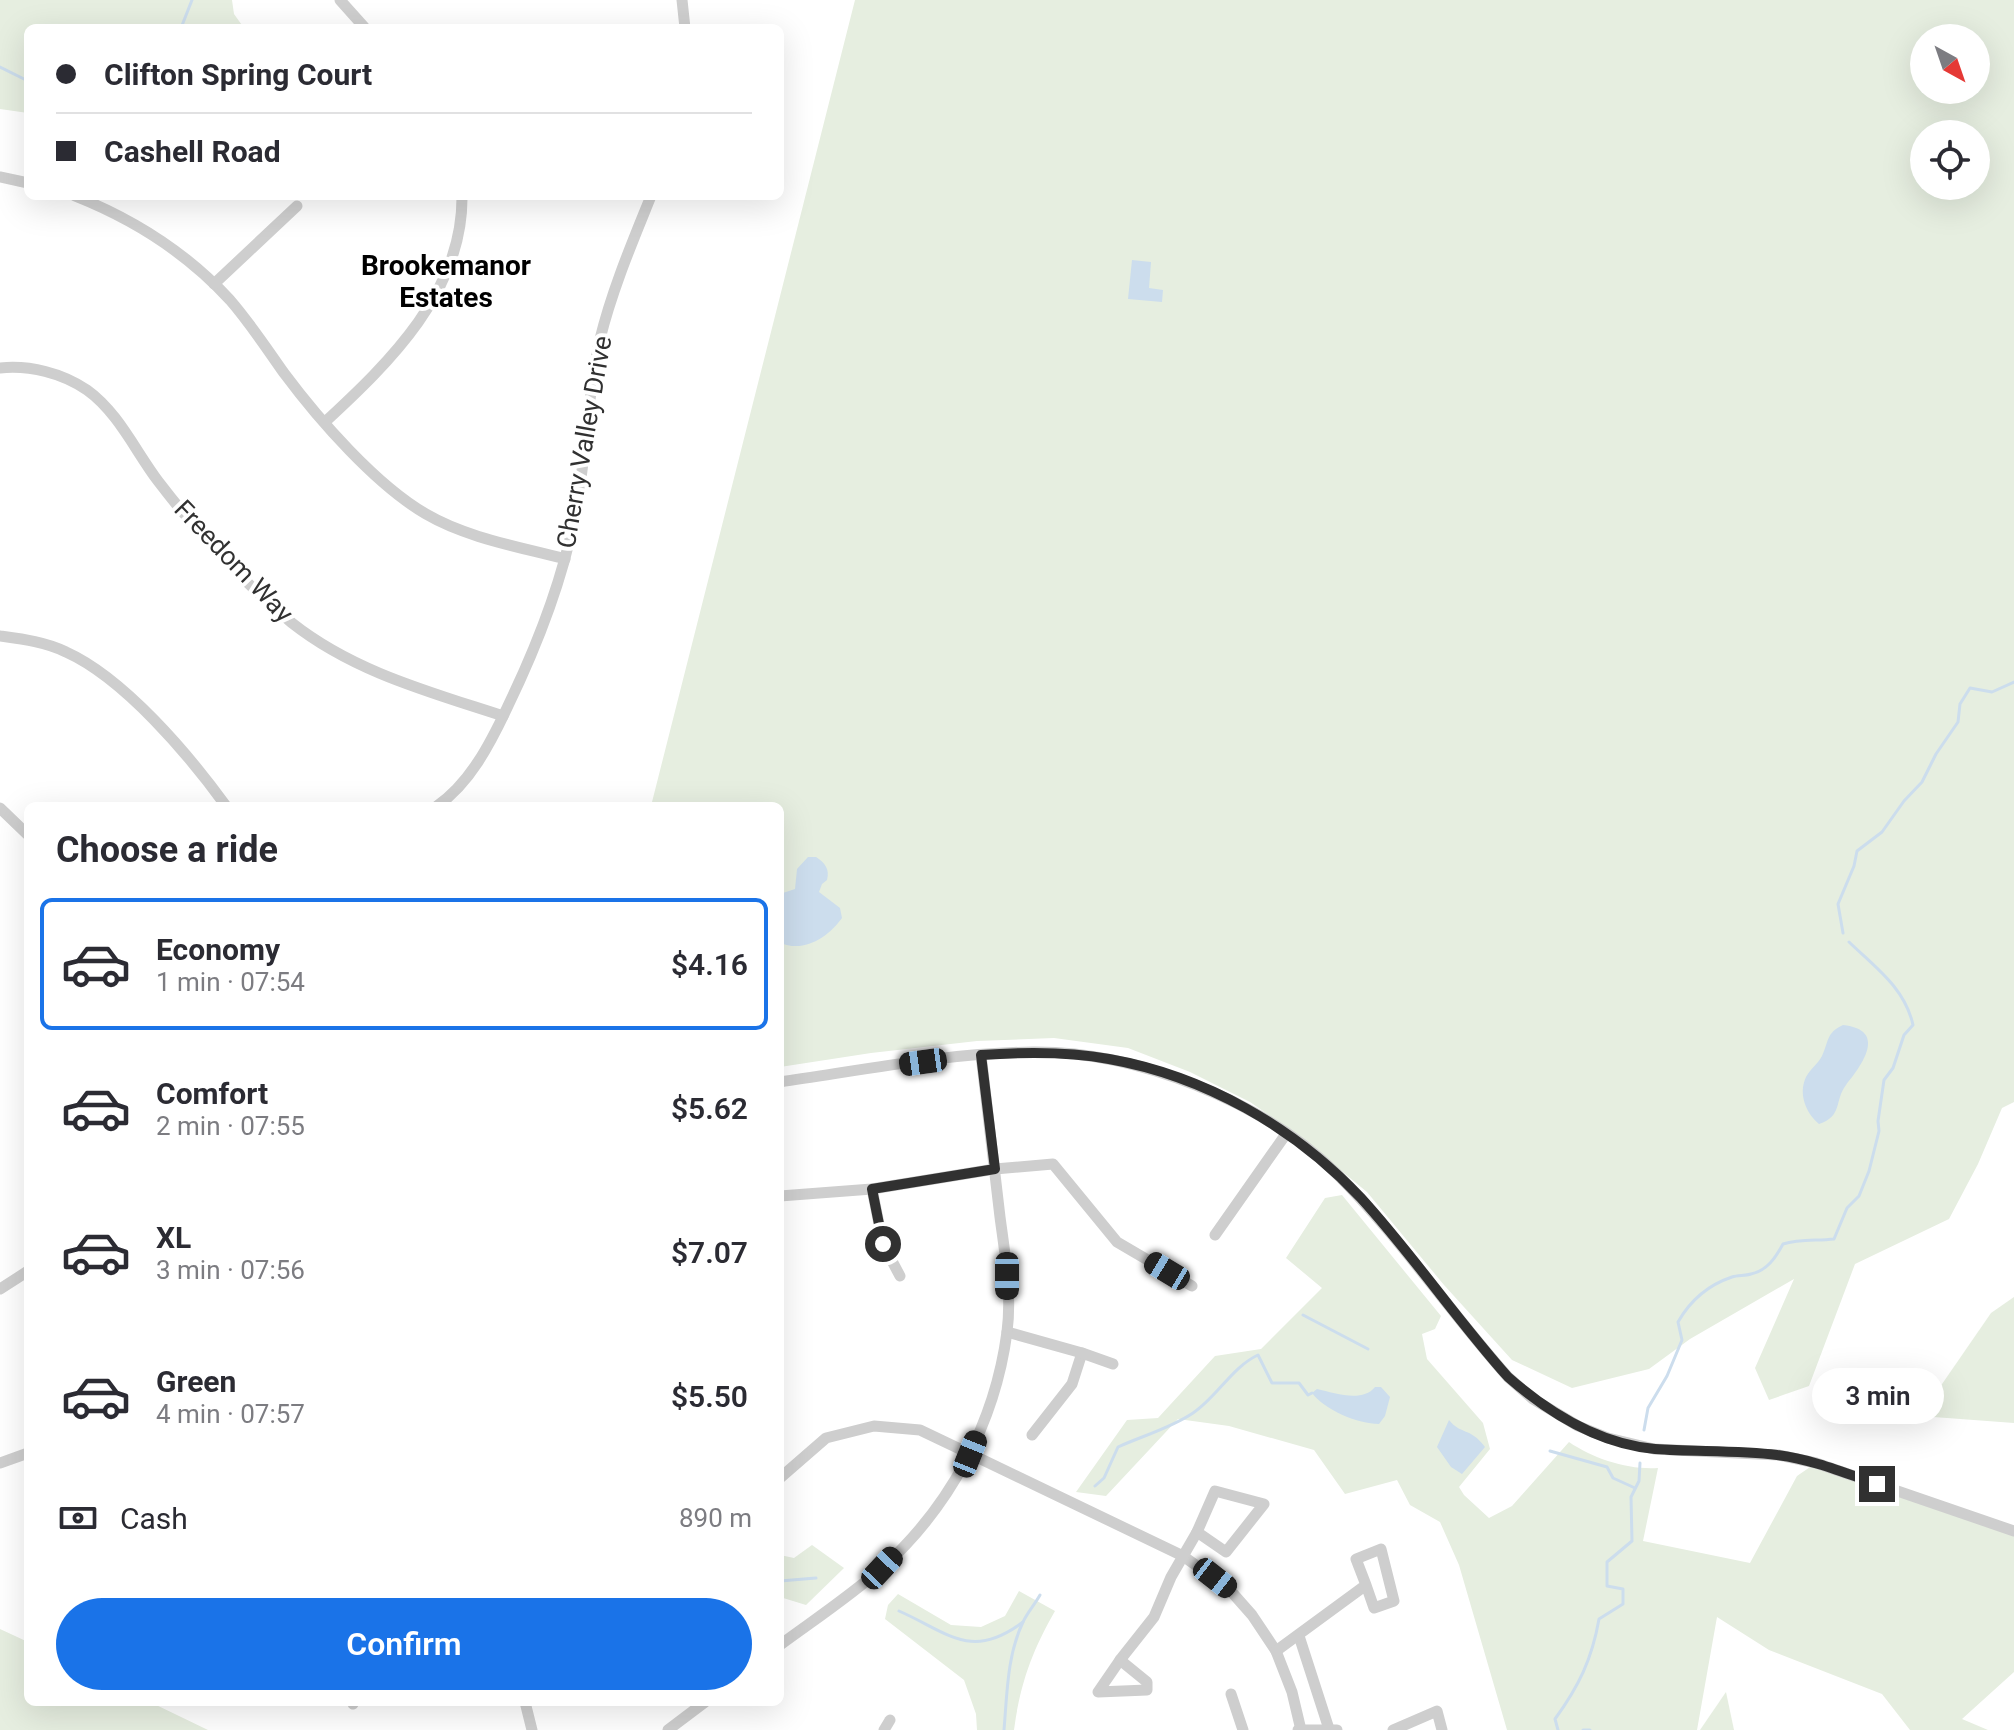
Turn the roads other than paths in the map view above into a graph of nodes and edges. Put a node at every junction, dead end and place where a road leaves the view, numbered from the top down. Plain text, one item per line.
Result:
1 (340, 0) edge
2 (682, 0) edge
3 (361, 24) edge
4 (685, 24) edge
5 (0, 177) edge
6 (24, 182) edge
7 (85, 200) edge
8 (462, 200) edge
9 (649, 200) edge
10 (297, 206) dead end
11 (214, 284) junction
12 (0, 368) edge
13 (325, 422) junction
14 (565, 559) junction
15 (0, 636) edge
16 (503, 716) junction
17 (223, 802) edge
18 (445, 802) edge
19 (0, 808) edge
20 (24, 831) edge
21 (981, 1055) junction
22 (784, 1081) edge
23 (1286, 1134) junction
24 (995, 1169) junction
25 (872, 1189) junction
26 (784, 1196) edge
27 (1215, 1235) dead end
28 (24, 1274) edge
29 (900, 1276) dead end
30 (1192, 1286) dead end
31 (0, 1289) edge
32 (1007, 1332) junction
33 (1082, 1353) junction
34 (1113, 1364) dead end
35 (1032, 1435) dead end
36 (24, 1454) edge
37 (970, 1454) junction
38 (0, 1463) edge
39 (784, 1475) edge
40 (2014, 1531) edge
41 (1197, 1532) junction
42 (1183, 1556) junction
43 (1366, 1585) junction
44 (1299, 1636) junction
45 (784, 1642) edge
46 (1276, 1651) junction
47 (1120, 1660) dead end
48 (1231, 1694) dead end
49 (526, 1706) edge
50 (700, 1706) edge
51 (1415, 1725) edge
52 (1329, 1729) edge
53 (532, 1730) edge
54 (668, 1730) edge
55 (1243, 1730) edge
56 (1300, 1730) edge
57 (1337, 1730) edge
58 (1393, 1730) edge
59 (1442, 1730) edge

1 - 3 street
2 - 4 street
5 - 6 street
7 - 11 street
8 - 13 street
9 - 14 street, Cherry Valley Drive
10 - 11 street
11 - 13 street
12 - 16 street, Freedom Way
13 - 14 street
14 - 16 street, Cherry Valley Drive
15 - 17 street
16 - 18 street, Cherry Valley Drive
19 - 20 street
21 - 22 street
21 - 23 street
21 - 24 street
23 - 27 street
23 - 40 street
24 - 25 street
24 - 30 street
24 - 32 street
25 - 26 street
25 - 29 street
28 - 31 street
32 - 33 street
32 - 37 street
33 - 34 street
33 - 35 street
36 - 38 street
37 - 39 street
37 - 42 street
37 - 45 street
41 - 41 street
41 - 42 street
42 - 46 street
42 - 47 street
43 - 43 street
43 - 44 street
44 - 46 street
44 - 52 street
46 - 56 street
48 - 55 street
49 - 53 street
50 - 54 street
51 - 58 street
51 - 59 street
52 - 56 street
52 - 57 street

